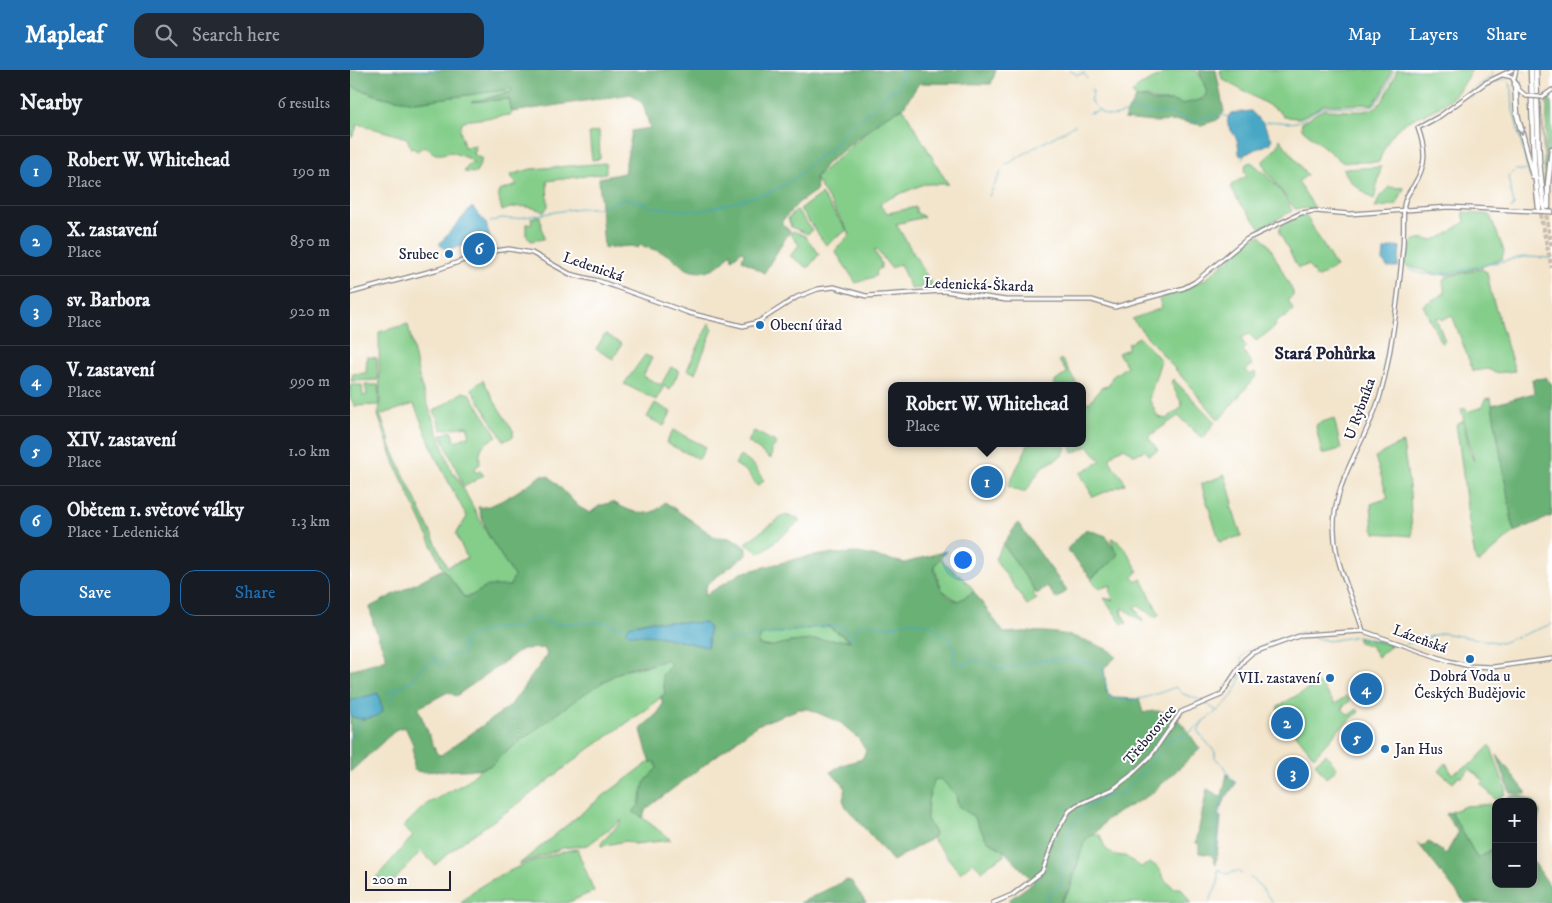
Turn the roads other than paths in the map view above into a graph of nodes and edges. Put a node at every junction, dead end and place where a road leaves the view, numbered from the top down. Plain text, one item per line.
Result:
1 (1514, 70) edge
2 (1531, 70) edge
3 (1536, 70) edge
4 (1498, 76) junction
5 (1515, 83) junction
6 (1552, 90) edge
7 (1552, 149) edge
8 (1537, 189) junction
9 (1544, 208) junction
10 (1404, 209) junction
11 (1552, 212) edge
12 (350, 293) edge
13 (743, 326) joint
14 (1363, 632) junction
15 (1552, 659) edge
16 (1202, 703) joint
17 (994, 903) edge

1 - 4 main road
1 - 5 main road
2 - 8 highway
3 - 9 highway
4 - 5 main road
4 - 10 main road, U Rybníka
5 - 6 main road, bridge
5 -> 8 highway
7 - 9 highway
8 - 9 highway
10 - 11 main road, Ledenická-Škarda
10 - 13 main road, Ledenická-Škarda
10 - 14 main road, U Rybníka
12 - 13 main road, Ledenická
14 - 15 main road, Lázeňská
14 - 16 main road, Lázeňská
16 - 17 main road, Třebotovice

